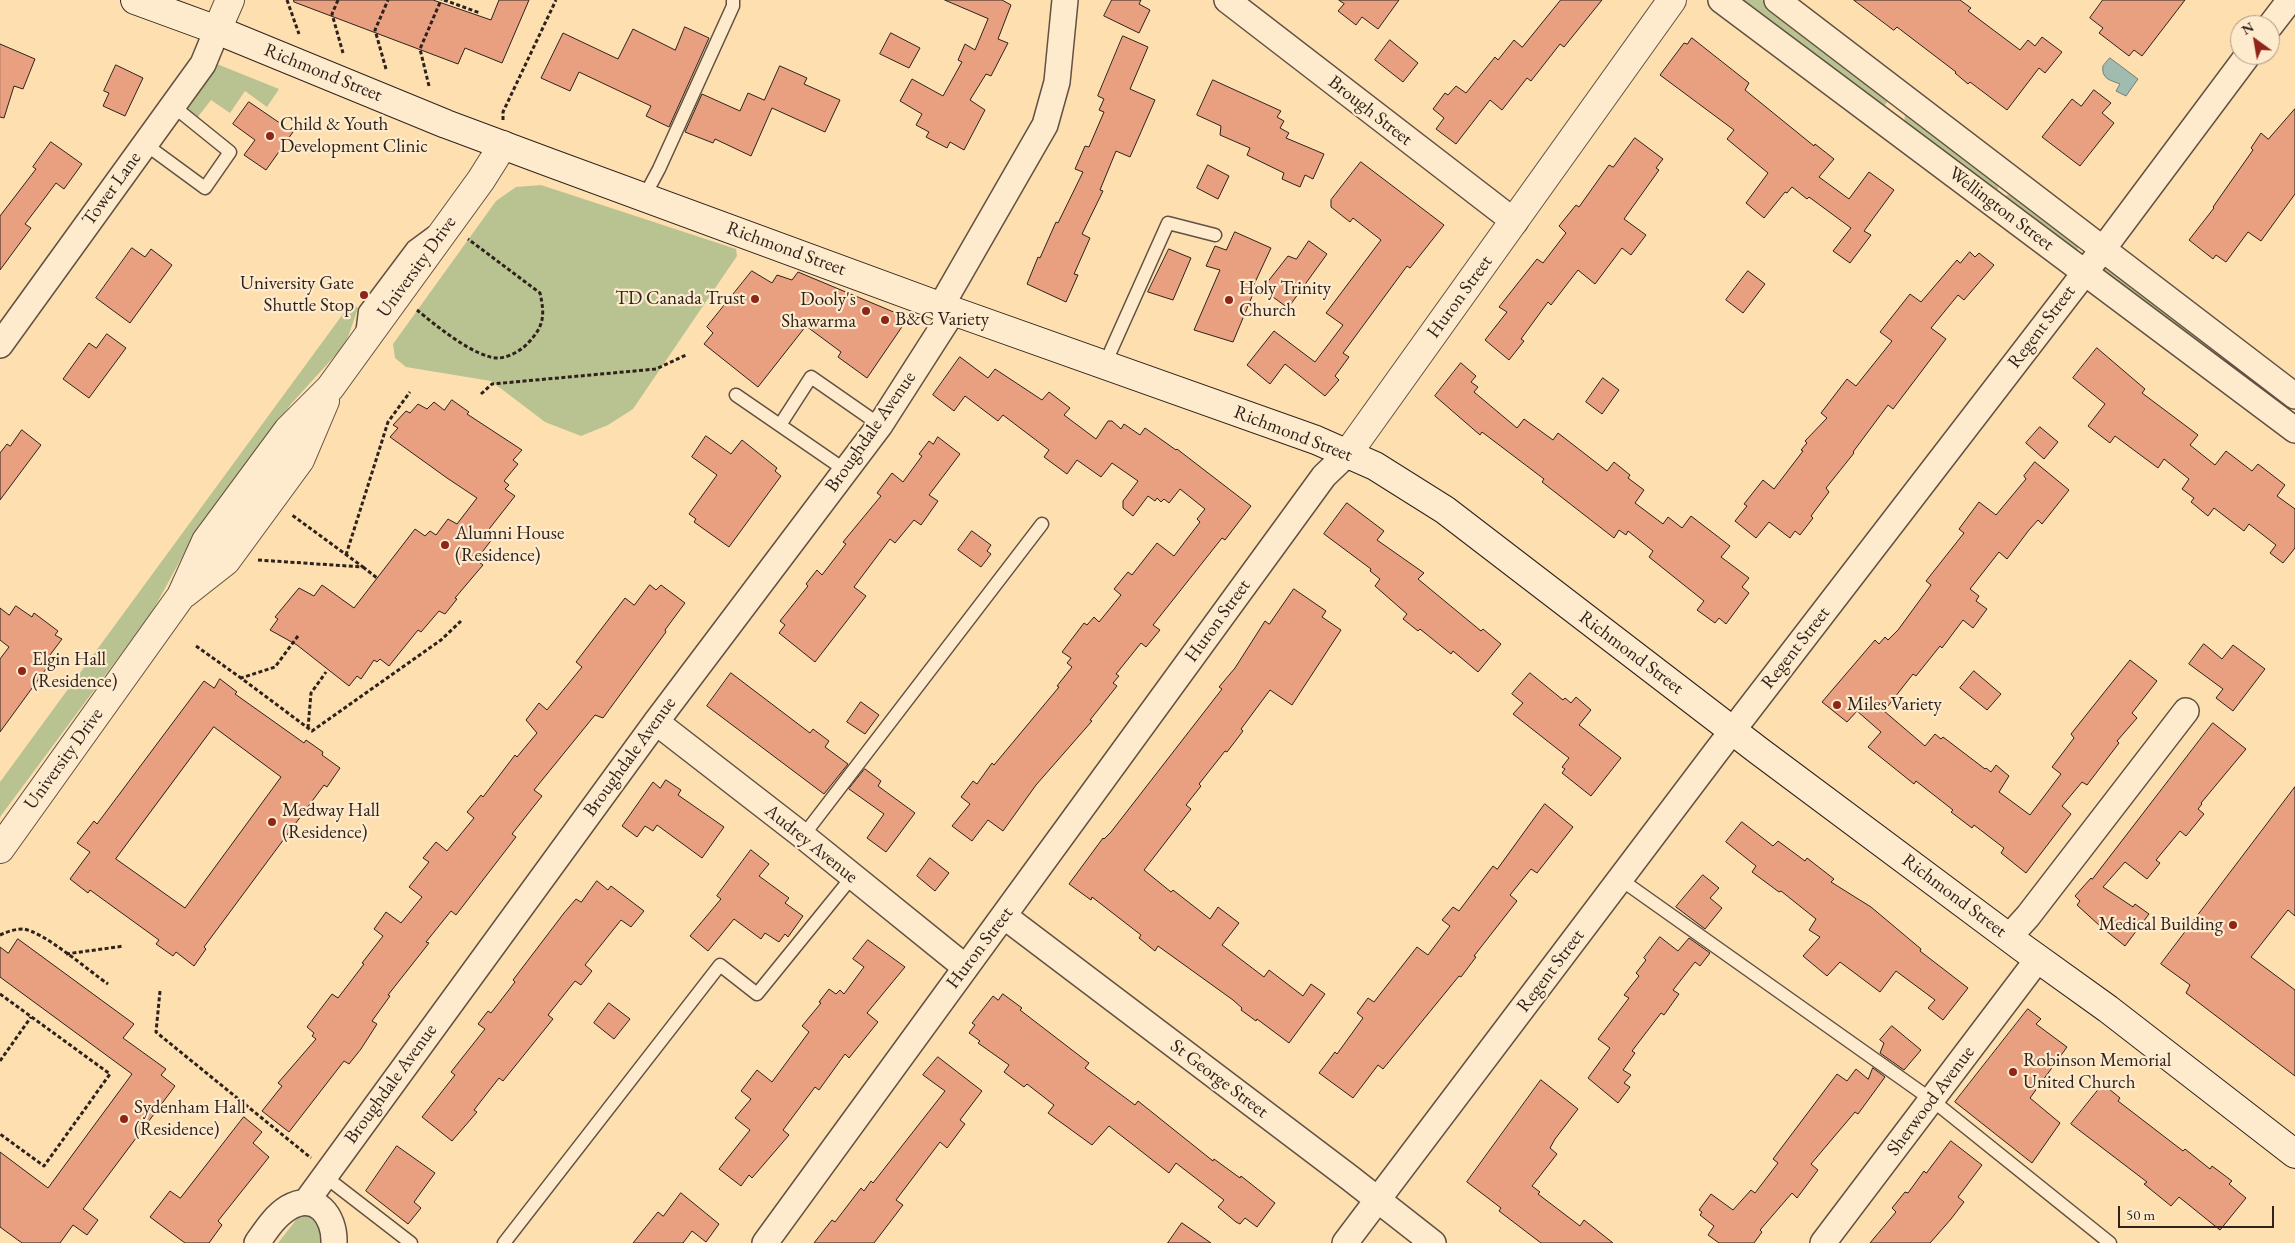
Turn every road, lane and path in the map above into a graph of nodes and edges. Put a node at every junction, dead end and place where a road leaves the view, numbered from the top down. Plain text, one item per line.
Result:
1 (135, 0) edge
2 (230, 0) edge
3 (287, 0) edge
4 (338, 0) edge
5 (388, 0) edge
6 (442, 0) edge
7 (556, 0) edge
8 (733, 0) edge
9 (1065, 0) edge
10 (1227, 0) edge
11 (1672, 0) edge
12 (1721, 0) edge
13 (1777, 0) edge
14 (2290, 0) edge
15 (480, 13) dead end
16 (2278, 15) edge
17 (217, 30) junction
18 (299, 34) dead end
19 (343, 53) dead end
20 (2241, 65) edge
21 (386, 69) dead end
22 (429, 86) dead end
23 (173, 106) junction
24 (145, 144) junction
25 (503, 145) junction
26 (644, 197) junction
27 (448, 222) junction
28 (1515, 222) junction
29 (1215, 235) dead end
30 (2103, 249) junction
31 (2085, 272) junction
32 (397, 293) junction
33 (947, 309) junction
34 (0, 345) edge
35 (360, 346) junction
36 (686, 356) dead end
37 (1104, 366) junction
38 (410, 392) dead end
39 (481, 394) dead end
40 (736, 395) dead end
41 (2295, 397) edge
42 (880, 424) junction
43 (2288, 424) edge
44 (780, 425) junction
45 (1348, 453) junction
46 (845, 470) junction
47 (292, 515) dead end
48 (1042, 524) dead end
49 (346, 555) junction
50 (258, 560) dead end
51 (363, 567) junction
52 (377, 578) dead end
53 (461, 620) dead end
54 (298, 636) dead end
55 (196, 646) dead end
56 (326, 672) dead end
57 (241, 678) junction
58 (2186, 711) dead end
59 (656, 722) junction
60 (308, 728) junction
61 (1732, 730) junction
62 (802, 836) junction
63 (0, 849) edge
64 (852, 878) junction
65 (1620, 879) junction
66 (1004, 916) junction
67 (0, 935) edge
68 (2009, 937) junction
69 (124, 946) dead end
70 (65, 954) junction
71 (2038, 959) junction
72 (965, 967) junction
73 (108, 984) dead end
74 (160, 991) dead end
75 (0, 994) edge
76 (31, 1017) junction
77 (0, 1061) edge
78 (1932, 1100) junction
79 (0, 1134) edge
80 (2295, 1154) edge
81 (325, 1173) junction
82 (1378, 1201) junction
83 (306, 1202) junction
84 (257, 1243) edge
85 (334, 1243) edge
86 (411, 1243) edge
87 (504, 1243) edge
88 (765, 1243) edge
89 (1345, 1243) edge
90 (1433, 1243) edge
91 (1823, 1243) edge
92 (2110, 1243) edge

1 - 17 main road, Richmond Street
2 - 17 main road
3 - 18 path
4 - 19 path
5 - 21 path
6 - 15 path
6 - 22 path
7 - 25 path
8 - 26 lane
9 - 33 street, Broughdale Avenue
10 - 28 street, Brough Street
11 - 28 main road, Huron Street
12 - 31 street, Wellington Street
13 - 30 street, Wellington Street
14 - 16 street
17 - 23 street, Tower Lane
17 - 25 main road, Richmond Street
20 - 30 street, Regent Street
23 - 24 street, Tower Lane
23 - 24 lane
24 - 34 street, Tower Lane
25 - 26 main road, Richmond Street
25 - 27 main road, University Drive
26 - 33 main road, Richmond Street
27 - 32 main road, University Drive
27 - 32 path
27 - 35 lane
28 - 45 main road, Huron Street
29 - 37 lane
30 - 31 street, Regent Street
30 - 41 street, Wellington Street
31 - 43 street, Wellington Street
31 - 61 street, Regent Street
32 - 35 main road, University Drive
33 - 37 main road, Richmond Street
33 - 42 street, Broughdale Avenue
35 - 63 main road, University Drive
36 - 39 path
37 - 45 main road, Richmond Street
38 - 49 path
40 - 44 lane
41 - 43 street, Wellington Street
42 - 44 lane
42 - 46 street, Broughdale Avenue
44 - 46 lane
45 - 61 main road, Richmond Street
45 - 66 street, Huron Street
46 - 59 street, Broughdale Avenue
47 - 49 path
48 - 62 lane
49 - 51 path
50 - 51 path
51 - 52 path
53 - 60 path
54 - 57 path
55 - 57 path
56 - 60 path
57 - 60 path
58 - 68 street
59 - 62 street, Audrey Avenue
59 - 81 street, Broughdale Avenue
61 - 65 street, Regent Street
61 - 68 main road, Richmond Street
62 - 64 street, Audrey Avenue
64 - 72 street, Audrey Avenue
64 - 87 lane
65 - 78 lane
65 - 82 street, Regent Street
66 - 72 street, Huron Street
66 - 82 street, St George Street
67 - 70 path
68 - 71 main road, Richmond Street
69 - 70 path
70 - 73 path
71 - 78 street, Sherwood Avenue
71 - 80 main road, Richmond Street
72 - 88 street, Huron Street
74 - 81 path
75 - 76 path
76 - 77 path
76 - 79 path
78 - 91 street, Sherwood Avenue
78 - 92 lane
81 - 83 street, Broughdale Avenue
81 - 86 lane
82 - 89 street, Regent Street
82 - 90 street, St George Street
83 - 84 street
83 - 85 street

